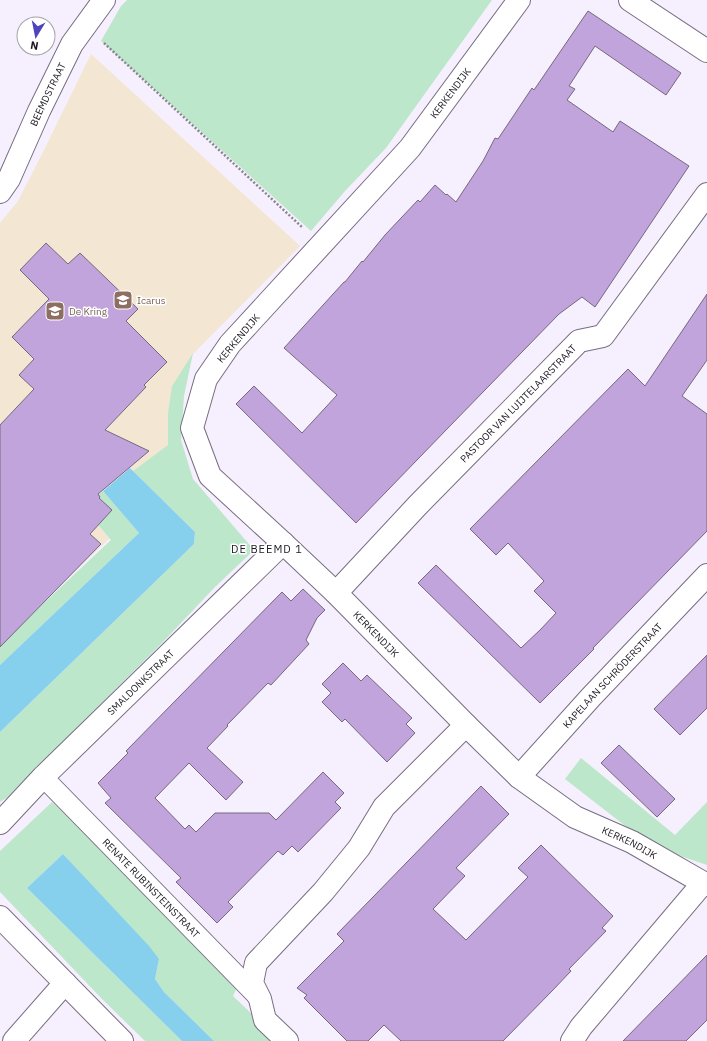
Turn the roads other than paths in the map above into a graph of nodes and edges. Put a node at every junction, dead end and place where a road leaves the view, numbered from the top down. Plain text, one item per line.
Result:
1 (104, 0) edge
2 (519, 0) edge
3 (630, 0) edge
4 (707, 51) edge
5 (0, 192) edge
6 (707, 194) edge
7 (283, 542) junction
8 (707, 575) edge
9 (336, 593) junction
10 (466, 725) junction
11 (43, 777) junction
12 (519, 777) junction
13 (0, 823) edge
14 (705, 884) edge
15 (0, 917) edge
16 (65, 983) junction
17 (260, 999) junction
18 (14, 1041) edge
19 (122, 1041) edge
20 (287, 1041) edge
21 (572, 1041) edge

1 - 5 street, BEEMDSTRAAT
2 - 7 street, KERKENDIJK
3 - 4 street
6 - 9 street, PASTOOR VAN LUIJTELAARSTRAAT
7 - 9 street, KERKENDIJK
7 - 11 street, SMALDONKSTRAAT
8 - 12 street, KAPELAAN SCHRÖDERSTRAAT
9 - 10 street, KERKENDIJK
10 - 12 street, KERKENDIJK
10 - 17 street
11 - 13 street, SMALDONKSTRAAT
11 - 17 street, RENATE RUBINSTEINSTRAAT
12 - 14 street, KERKENDIJK
14 - 21 street, KERKENDIJK
15 - 16 street
16 - 18 street
16 - 19 street
17 - 20 street

